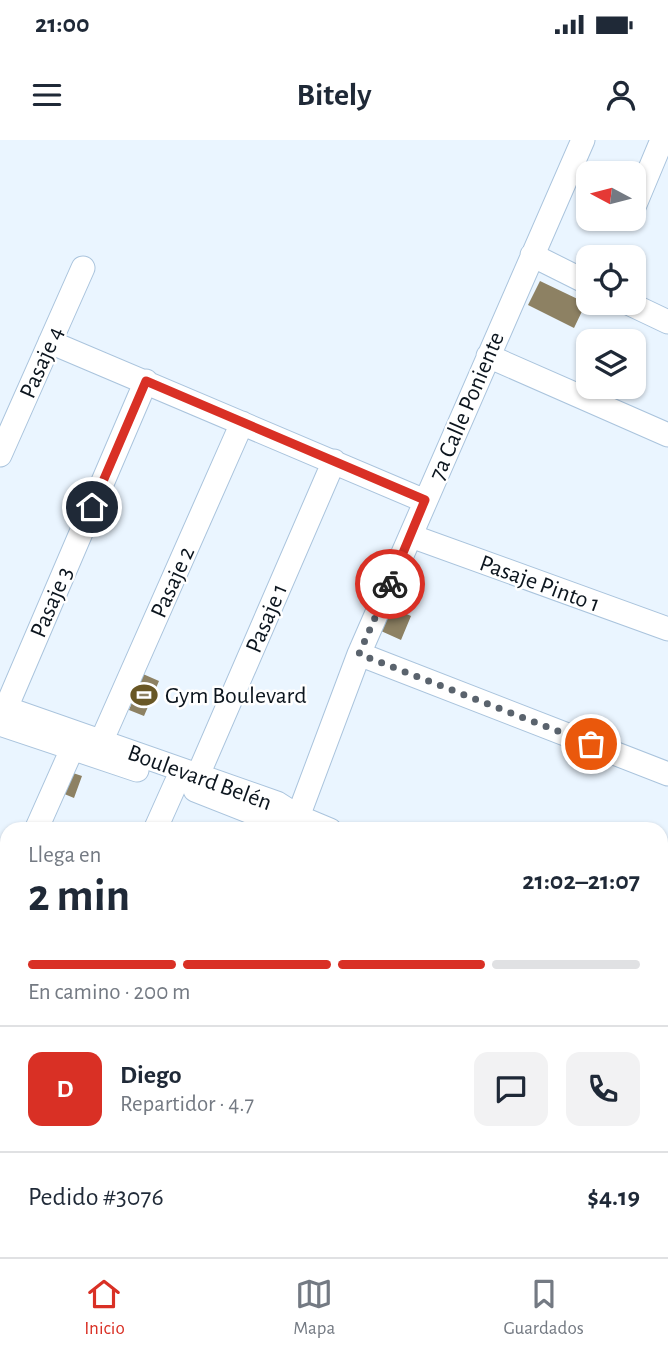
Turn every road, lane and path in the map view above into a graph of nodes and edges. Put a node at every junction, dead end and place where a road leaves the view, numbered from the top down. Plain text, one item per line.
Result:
1 (583, 140) edge
2 (662, 140) edge
3 (646, 178) edge
4 (532, 255) junction
5 (83, 268) dead end
6 (576, 278) edge
7 (646, 312) edge
8 (668, 322) edge
9 (50, 342) junction
10 (488, 356) junction
11 (146, 381) junction
12 (242, 423) junction
13 (668, 435) edge
14 (0, 456) edge
15 (334, 461) junction
16 (425, 500) junction
17 (411, 536) junction
18 (668, 629) edge
19 (359, 654) junction
20 (2, 712) edge
21 (101, 742) junction
22 (72, 749) junction
23 (668, 774) edge
24 (198, 775) junction
25 (176, 783) junction
26 (40, 822) edge
27 (159, 822) edge
28 (288, 822) edge
29 (295, 822) edge
30 (296, 822) edge

1 - 4 street, 7a Calle Poniente
2 - 3 street
4 - 6 street
4 - 10 street, 7a Calle Poniente
5 - 9 street, Pasaje 4
7 - 8 street
9 - 11 street
9 - 14 street, Pasaje 4
10 - 13 street
10 - 16 street, 7a Calle Poniente
11 - 12 street
11 - 20 street, Pasaje 3
12 - 15 street
12 - 21 street, Pasaje 2
15 - 16 street
15 - 24 street, Pasaje 1
16 - 17 street, 7a Calle Poniente
17 - 18 street, Pasaje Pinto 1
17 - 19 street, 7a Calle Poniente
19 - 23 street
19 - 30 street, 7a Calle Poniente
20 - 21 street, Boulevard Belén
20 - 22 street, Boulevard Belén
21 - 24 street, Boulevard Belén
22 - 25 street, Boulevard Belén
22 - 26 street
24 - 29 street, Boulevard Belén
25 - 27 street
25 - 28 street, Boulevard Belén

